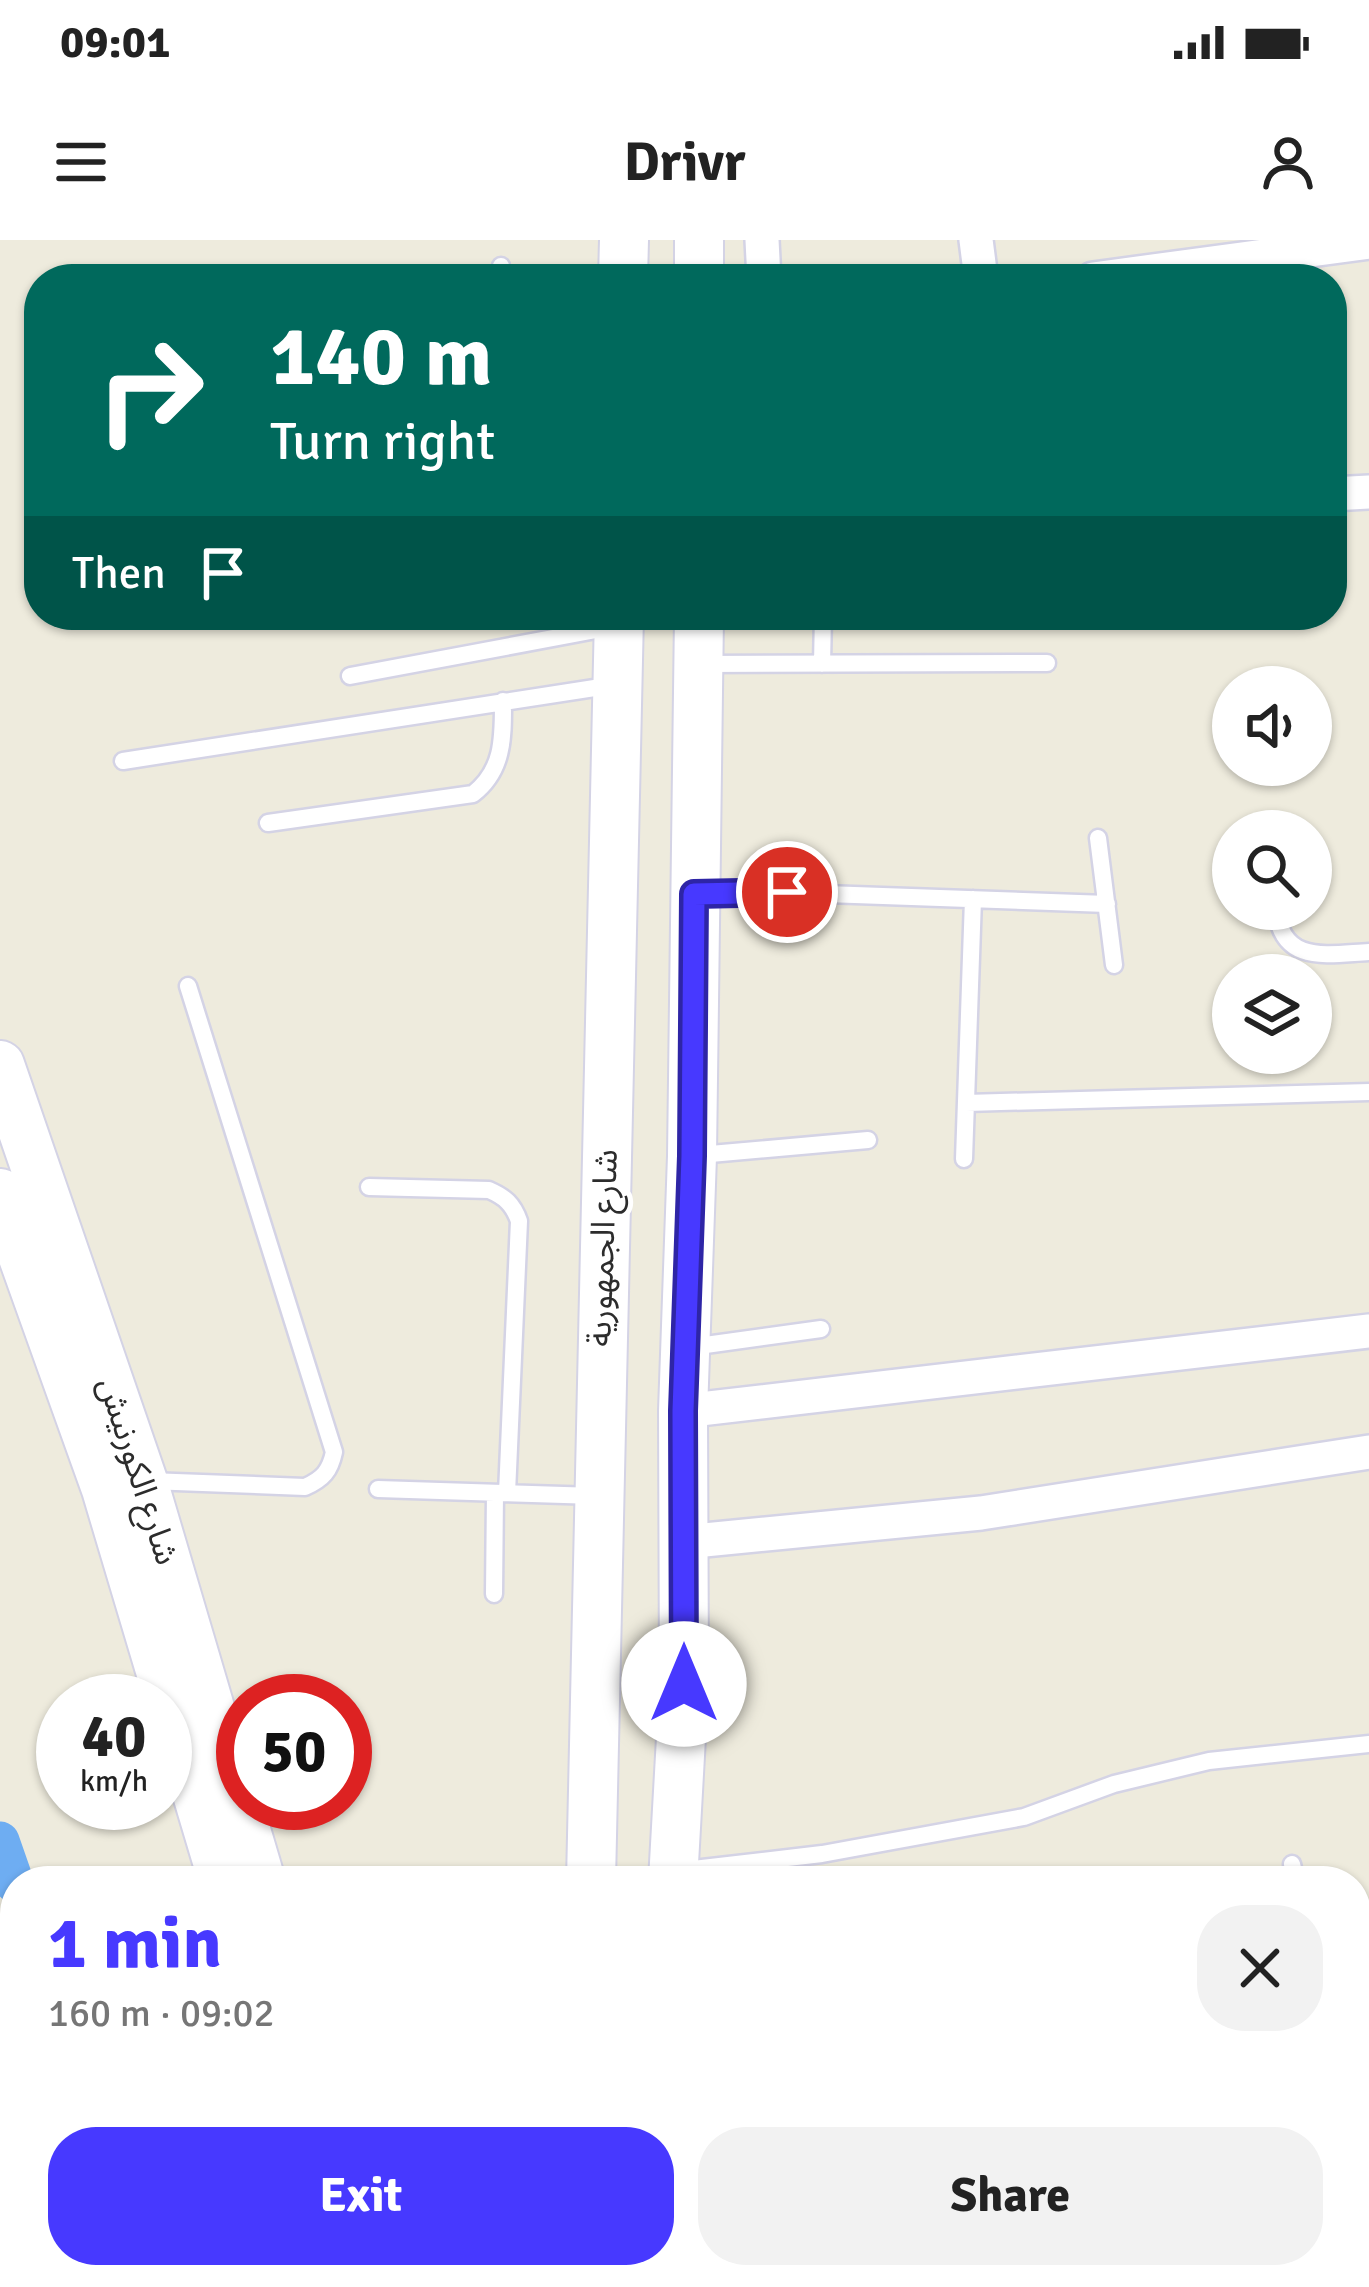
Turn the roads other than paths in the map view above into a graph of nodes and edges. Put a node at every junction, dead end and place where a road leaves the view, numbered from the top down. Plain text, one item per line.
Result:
1 (1369, 242) edge
2 (1252, 264) edge
3 (575, 630) edge
4 (619, 630) edge
5 (698, 630) edge
6 (823, 630) edge
7 (1047, 663) dead end
8 (695, 664) junction
9 (822, 664) junction
10 (350, 676) dead end
11 (618, 685) junction
12 (503, 700) junction
13 (123, 761) dead end
14 (268, 823) dead end
15 (1098, 838) dead end
16 (694, 894) junction
17 (973, 899) junction
18 (1107, 904) junction
19 (1280, 930) edge
20 (1369, 952) edge
21 (1114, 965) dead end
22 (188, 986) dead end
23 (0, 1065) edge
24 (1369, 1092) edge
25 (966, 1102) junction
26 (868, 1140) dead end
27 (692, 1156) junction
28 (964, 1159) dead end
29 (369, 1187) dead end
30 (0, 1193) edge
31 (821, 1329) dead end
32 (1369, 1330) edge
33 (684, 1348) junction
34 (683, 1411) junction
35 (1369, 1452) edge
36 (142, 1480) junction
37 (378, 1489) dead end
38 (501, 1493) junction
39 (597, 1496) junction
40 (685, 1542) junction
41 (494, 1594) dead end
42 (1369, 1744) edge
43 (219, 1866) edge
44 (257, 1866) edge
45 (591, 1866) edge
46 (675, 1866) edge
47 (741, 1866) edge

1 - 2 street
3 - 10 lane
4 - 11 main road, شارع الجمهورية
5 - 8 main road
6 - 9 lane
7 - 9 lane
8 - 9 lane
8 - 16 main road
11 - 12 lane
11 - 39 main road, شارع الجمهورية
12 - 13 lane
12 - 14 lane
15 - 18 lane
16 - 17 lane
16 - 27 main road
17 - 18 lane
17 - 25 lane
18 - 21 lane
19 - 20 lane
22 - 36 lane
23 - 36 main road, شارع الكورنيش
24 - 25 lane
25 - 28 lane
26 - 27 lane
27 - 33 main road
29 - 38 lane
30 - 43 main road, شارع الكورنيش
31 - 33 lane
32 - 34 street
33 - 34 main road
34 - 40 main road
35 - 40 street
36 - 44 main road, شارع الكورنيش
37 - 38 lane
38 - 39 lane
38 - 41 lane
39 - 45 main road, شارع الجمهورية
40 - 46 main road
42 - 47 lane

